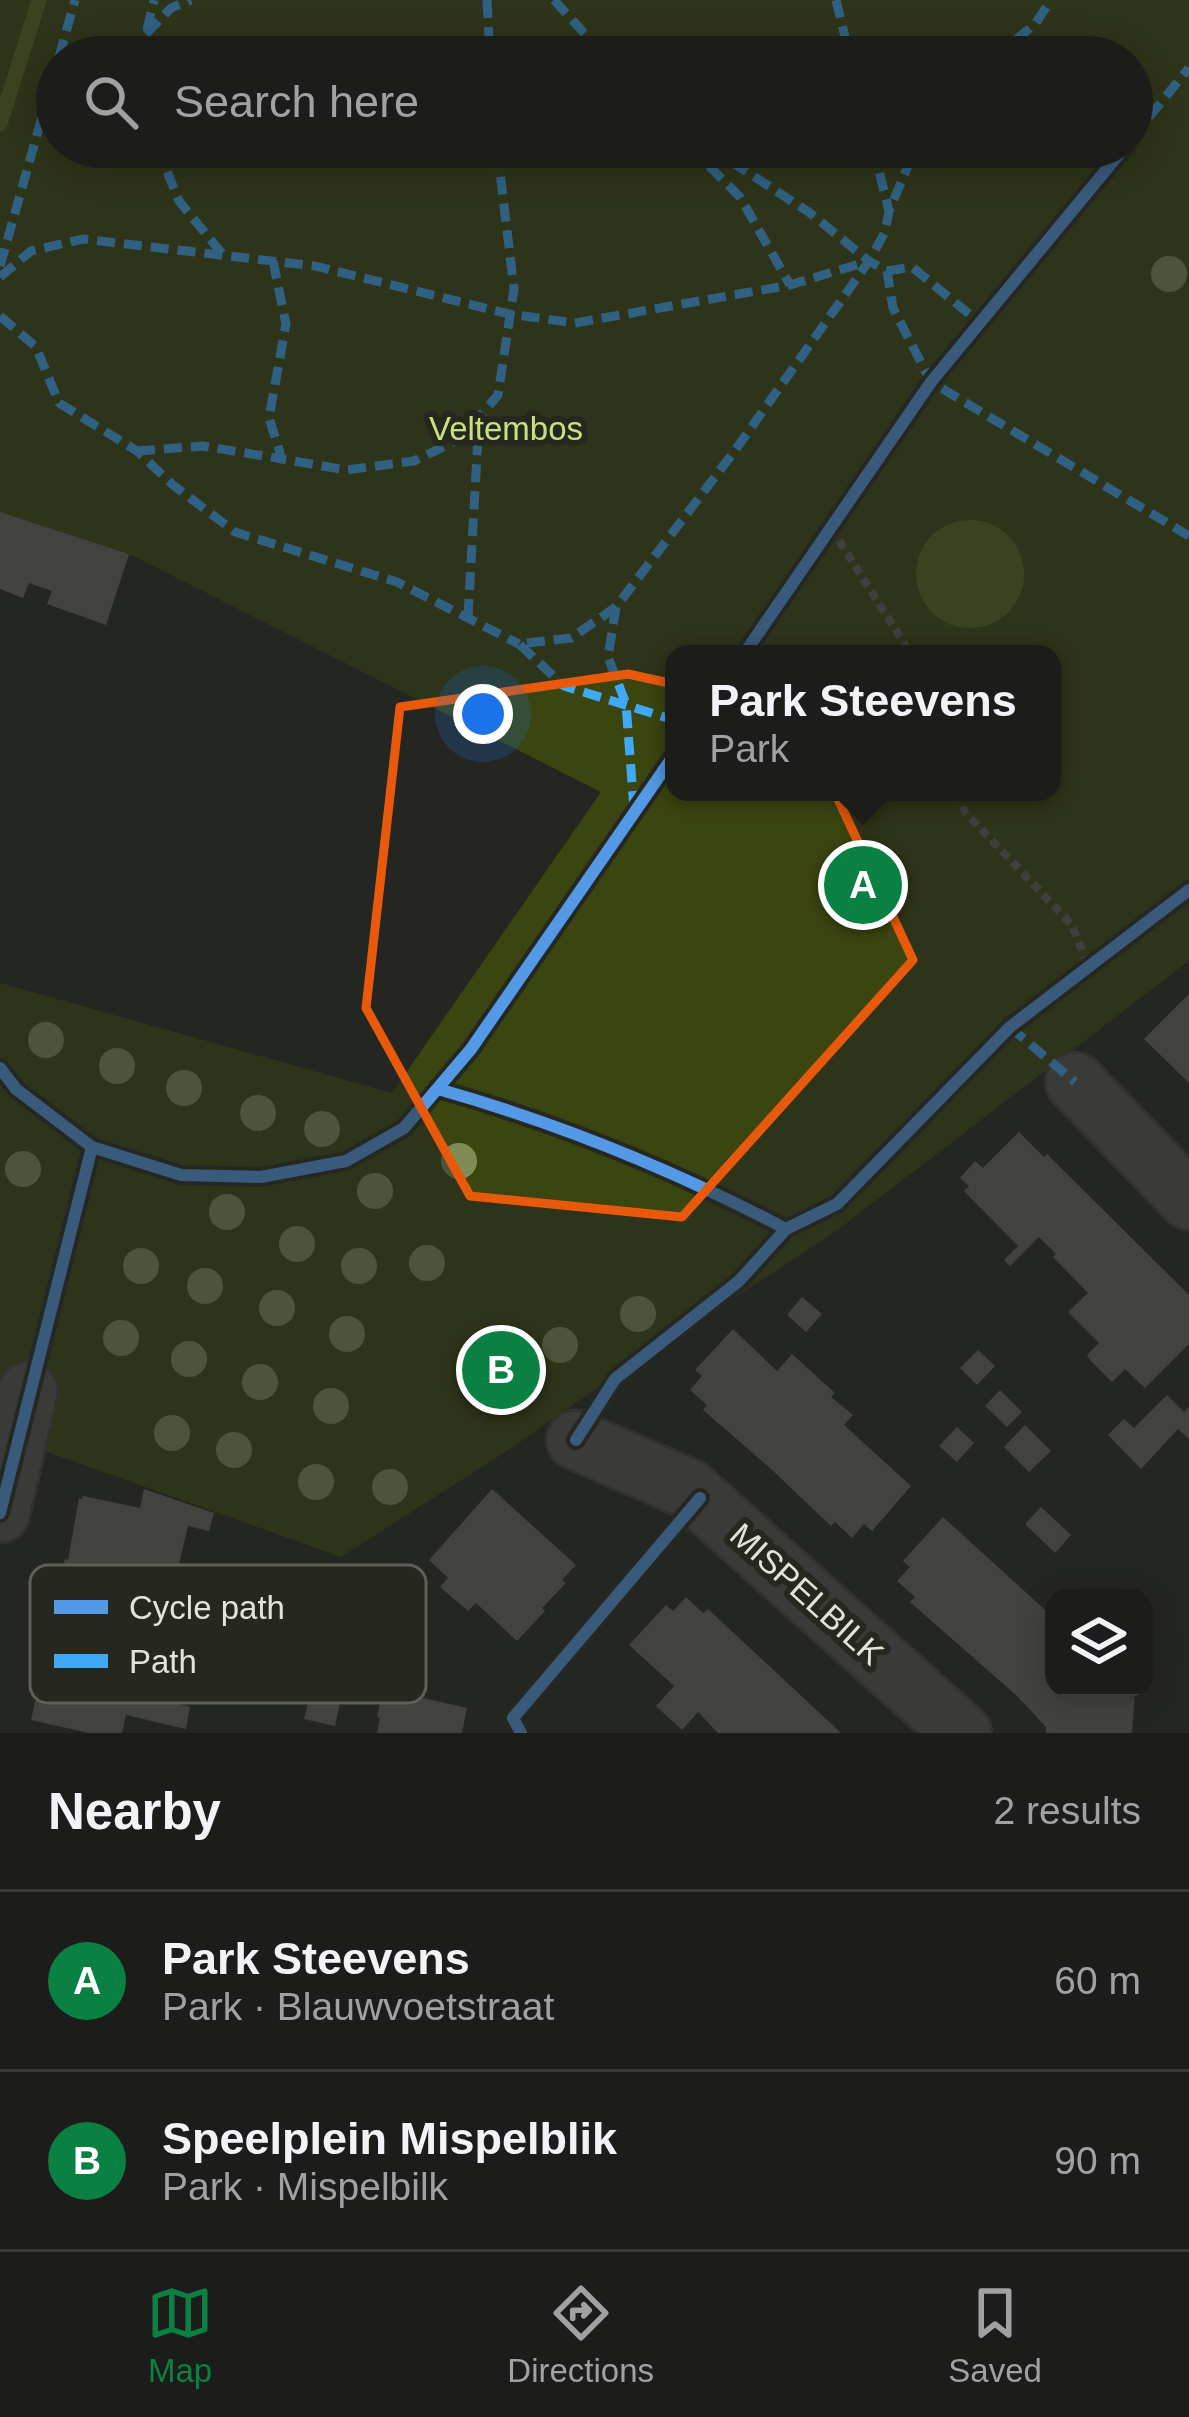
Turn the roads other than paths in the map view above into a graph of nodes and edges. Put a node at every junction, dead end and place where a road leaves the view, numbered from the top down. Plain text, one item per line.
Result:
1 (1076, 1082) dead end
2 (1189, 1200) edge
3 (28, 1391) dead end
4 (576, 1440) dead end
5 (0, 1514) edge
6 (962, 1733) edge

1 - 2 street
3 - 5 street
4 - 6 street, MISPELBILK

